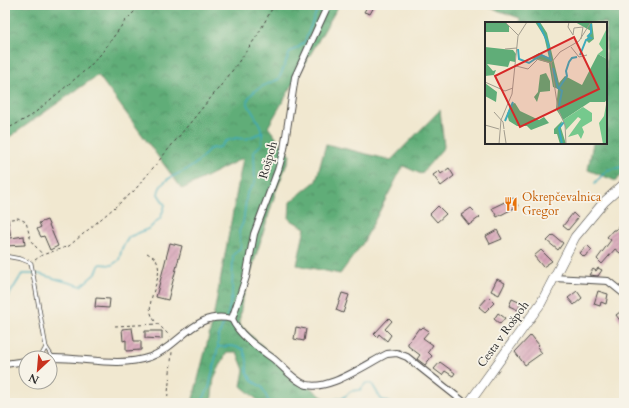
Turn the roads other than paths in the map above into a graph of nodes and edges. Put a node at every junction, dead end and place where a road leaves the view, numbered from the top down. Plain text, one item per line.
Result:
1 (328, 5) edge
2 (624, 184) edge
3 (5, 256) edge
4 (554, 278) junction
5 (624, 294) edge
6 (227, 318) junction
7 (46, 347) junction
8 (44, 350) edge
9 (48, 350) edge
10 (58, 358) edge
11 (18, 362) edge
12 (5, 364) edge
13 (465, 403) edge
14 (469, 403) edge

1 - 6 street, Rošpoh
2 - 4 street, Cesta v Rošpoh
3 - 7 lane
4 - 5 street
4 - 14 street, Cesta v Rošpoh
6 - 10 street
6 - 13 street
7 - 8 lane
7 - 9 lane
11 - 12 street

